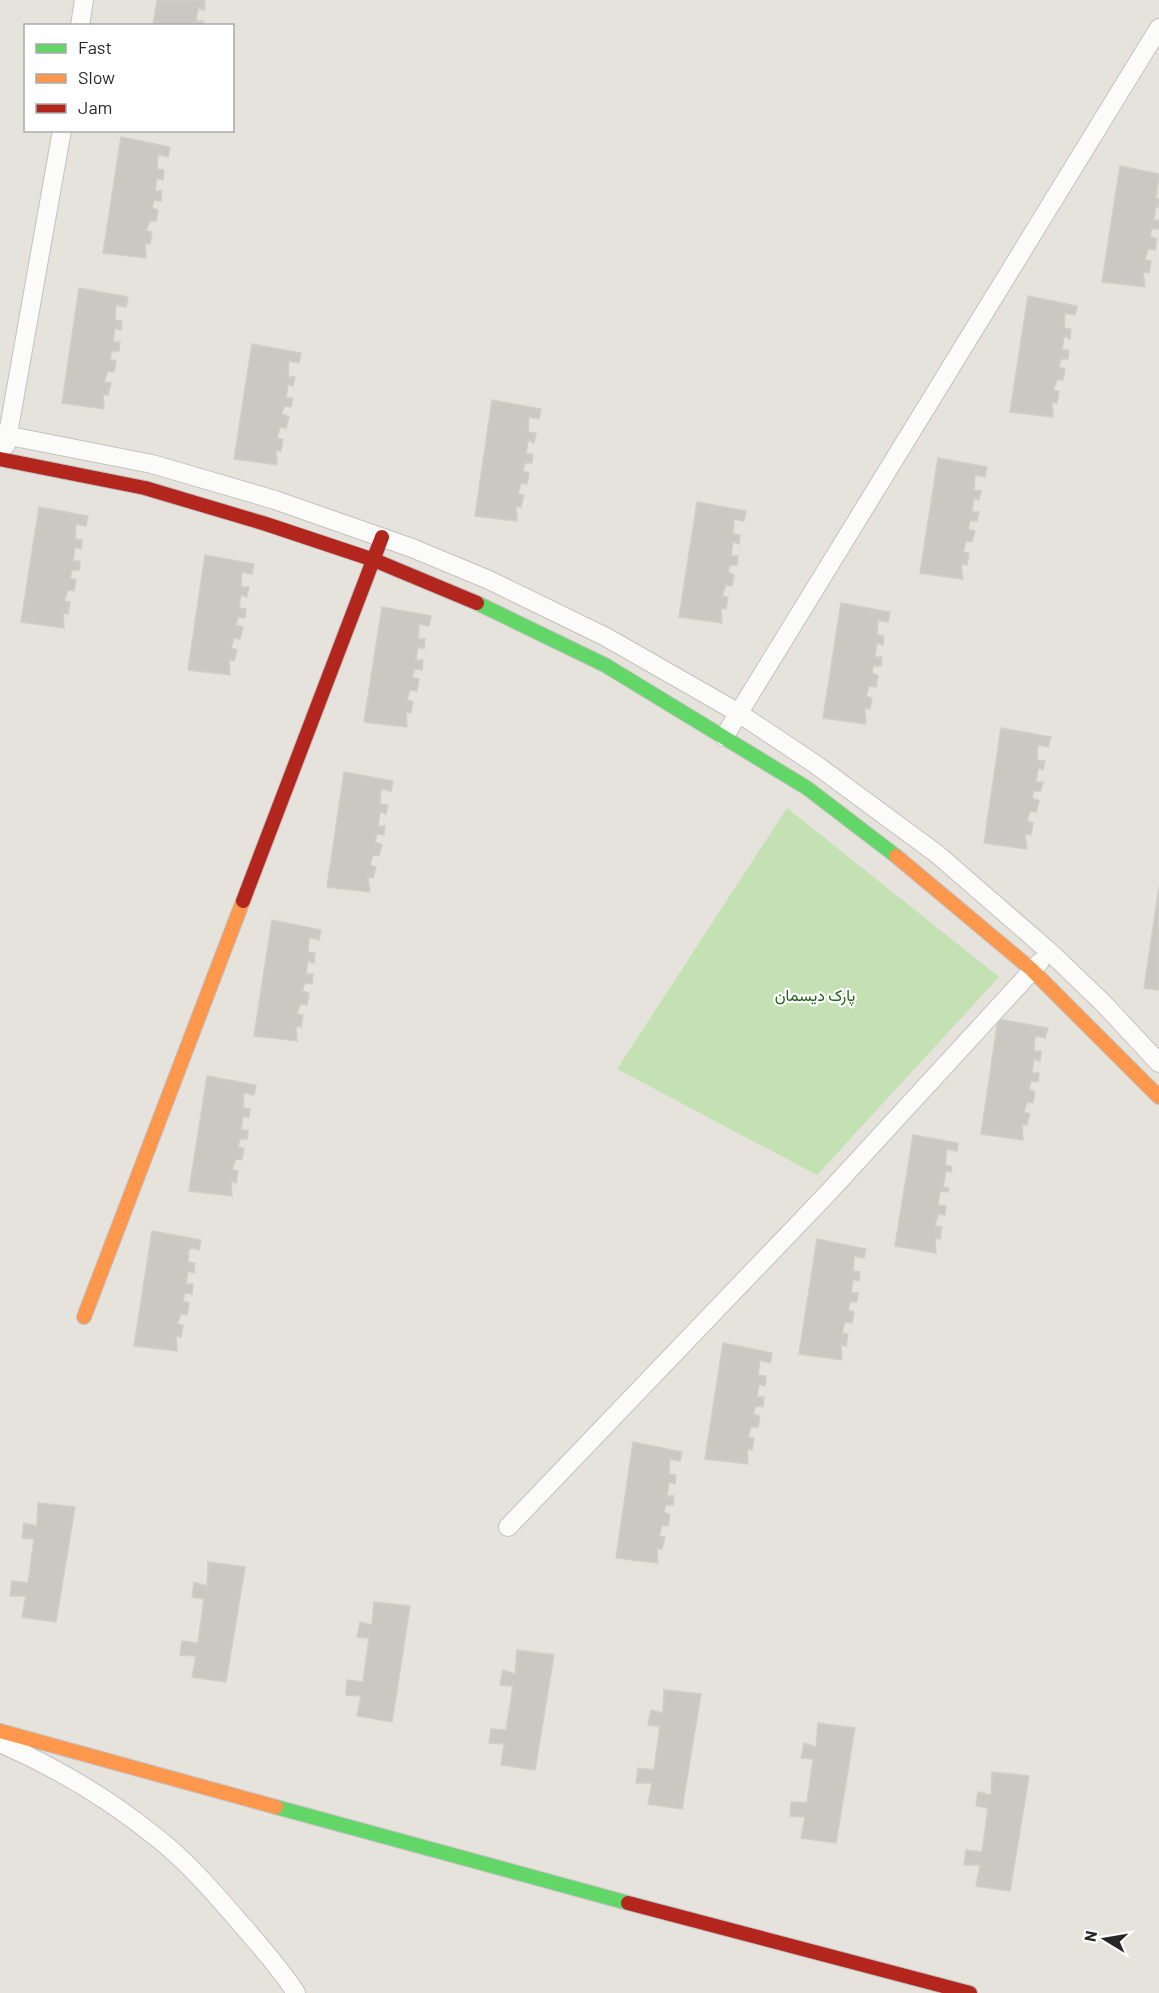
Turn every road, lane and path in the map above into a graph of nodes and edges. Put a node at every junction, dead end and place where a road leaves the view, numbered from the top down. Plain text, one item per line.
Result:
1 (84, 0) edge
2 (80, 24) edge
3 (1159, 28) edge
4 (62, 132) edge
5 (4, 434) edge
6 (2, 459) edge
7 (382, 537) junction
8 (374, 560) junction
9 (737, 712) junction
10 (724, 737) junction
11 (1051, 953) junction
12 (1031, 969) junction
13 (1159, 1063) edge
14 (1159, 1097) edge
15 (84, 1317) dead end
16 (508, 1527) dead end
17 (0, 1731) edge
18 (0, 1743) edge
19 (296, 1993) edge
20 (970, 1993) edge

1 - 2 street
3 - 9 street
4 - 5 street
5 - 6 street
5 - 7 street
6 - 8 street
7 - 8 street
7 - 9 street
8 - 10 street
8 - 15 street
9 - 10 street
9 - 11 street
10 - 12 street
11 - 12 street
11 - 13 street
12 - 14 street
12 - 16 street
17 - 20 street
18 - 19 street

